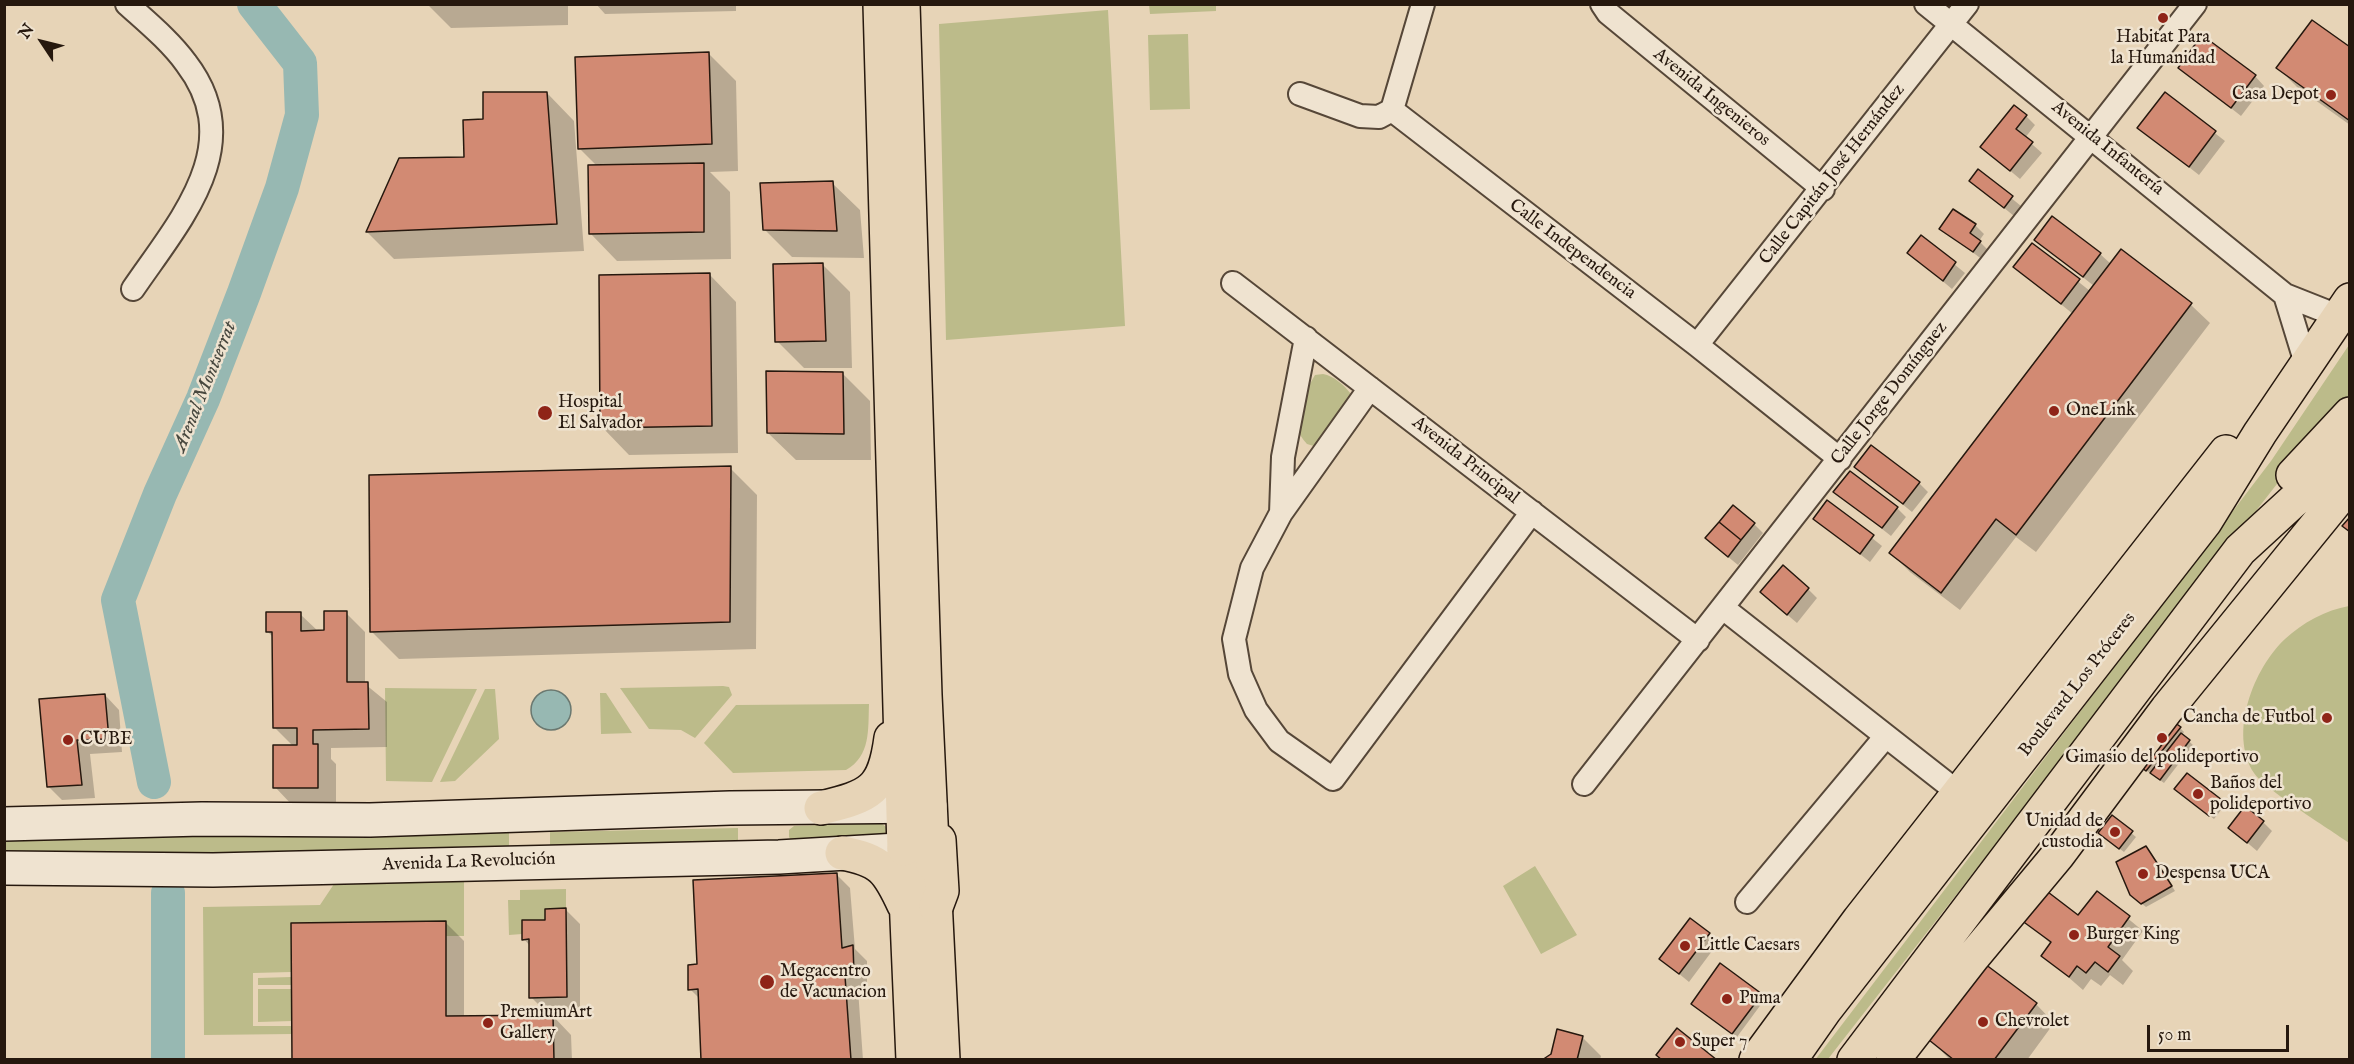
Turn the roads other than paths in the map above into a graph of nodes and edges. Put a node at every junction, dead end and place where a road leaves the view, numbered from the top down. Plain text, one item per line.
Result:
1 (127, 4) edge
2 (880, 4) edge
3 (903, 4) edge
4 (1424, 4) edge
5 (1602, 4) edge
6 (1926, 4) edge
7 (1967, 4) edge
8 (2195, 4) edge
9 (1952, 24) junction
10 (1300, 94) dead end
11 (1392, 110) junction
12 (2091, 135) junction
13 (1823, 189) junction
14 (898, 192) junction
15 (1233, 283) dead end
16 (133, 289) dead end
17 (2285, 295) junction
18 (2342, 318) edge
19 (1306, 338) junction
20 (1697, 345) junction
21 (2304, 357) junction
22 (1370, 388) junction
23 (2349, 414) edge
24 (2349, 449) edge
25 (905, 452) junction
26 (1840, 459) junction
27 (2349, 484) edge
28 (1532, 512) junction
29 (1281, 513) junction
30 (2240, 550) junction
31 (1723, 608) junction
32 (1698, 640) junction
33 (899, 674) junction
34 (925, 695) junction
35 (1886, 736) junction
36 (1584, 784) dead end
37 (1960, 794) junction
38 (917, 806) junction
39 (779, 808) junction
40 (820, 808) junction
41 (4, 824) edge
42 (842, 853) junction
43 (923, 853) junction
44 (779, 857) junction
45 (4, 868) edge
46 (1747, 902) dead end
47 (921, 908) junction
48 (1825, 1010) junction
49 (1867, 1056) edge
50 (913, 1059) edge
51 (943, 1059) edge
52 (1756, 1059) edge
53 (1775, 1059) edge
54 (1790, 1059) edge

1 - 16 street
2 - 14 main road
3 - 14 main road
4 - 11 street
5 - 13 street, Avenida Ingenieros
6 - 9 street, Avenida Infantería
7 - 9 street, Calle Capitán José Hernández
8 - 12 street, Calle Jorge Domínguez
9 - 12 street, Avenida Infantería
9 - 13 street, Calle Capitán José Hernández
10 - 11 street
11 - 20 street, Calle Independencia
12 - 17 street, Avenida Infantería
12 - 26 street, Calle Jorge Domínguez
13 - 20 street, Calle Capitán José Hernández
14 - 25 main road
15 - 19 street, Avenida Principal
17 - 18 street, Avenida Infantería
17 - 21 street
18 - 21 main road
18 - 48 main road, Boulevard Los Próceres
19 - 22 street, Avenida Principal
19 - 29 street
20 - 26 street, Calle Independencia
21 - 37 main road
22 - 28 street, Avenida Principal
22 - 29 street
23 - 30 main road
24 - 30 main road
25 - 33 main road
25 - 34 main road
26 - 31 street, Calle Jorge Domínguez
27 - 49 main road
28 - 29 street
28 - 32 street, Avenida Principal
30 - 49 main road
31 - 32 street, Calle Jorge Domínguez
31 - 35 street
32 - 36 street, Calle Jorge Domínguez
33 - 38 main road
33 - 40 main road
34 - 38 main road
34 - 47 main road
35 - 37 street
35 - 46 street
37 - 52 main road
38 - 40 main road
38 - 43 main road
39 - 40 main road
39 - 41 main road
39 - 44 main road
42 - 43 main road, Avenida La Revolución
42 - 44 main road, Avenida La Revolución
42 - 47 main road
43 - 47 main road
44 - 45 main road, Avenida La Revolución
47 - 50 main road
47 - 51 main road
48 - 53 main road
48 - 54 main road, Boulevard Los Próceres

